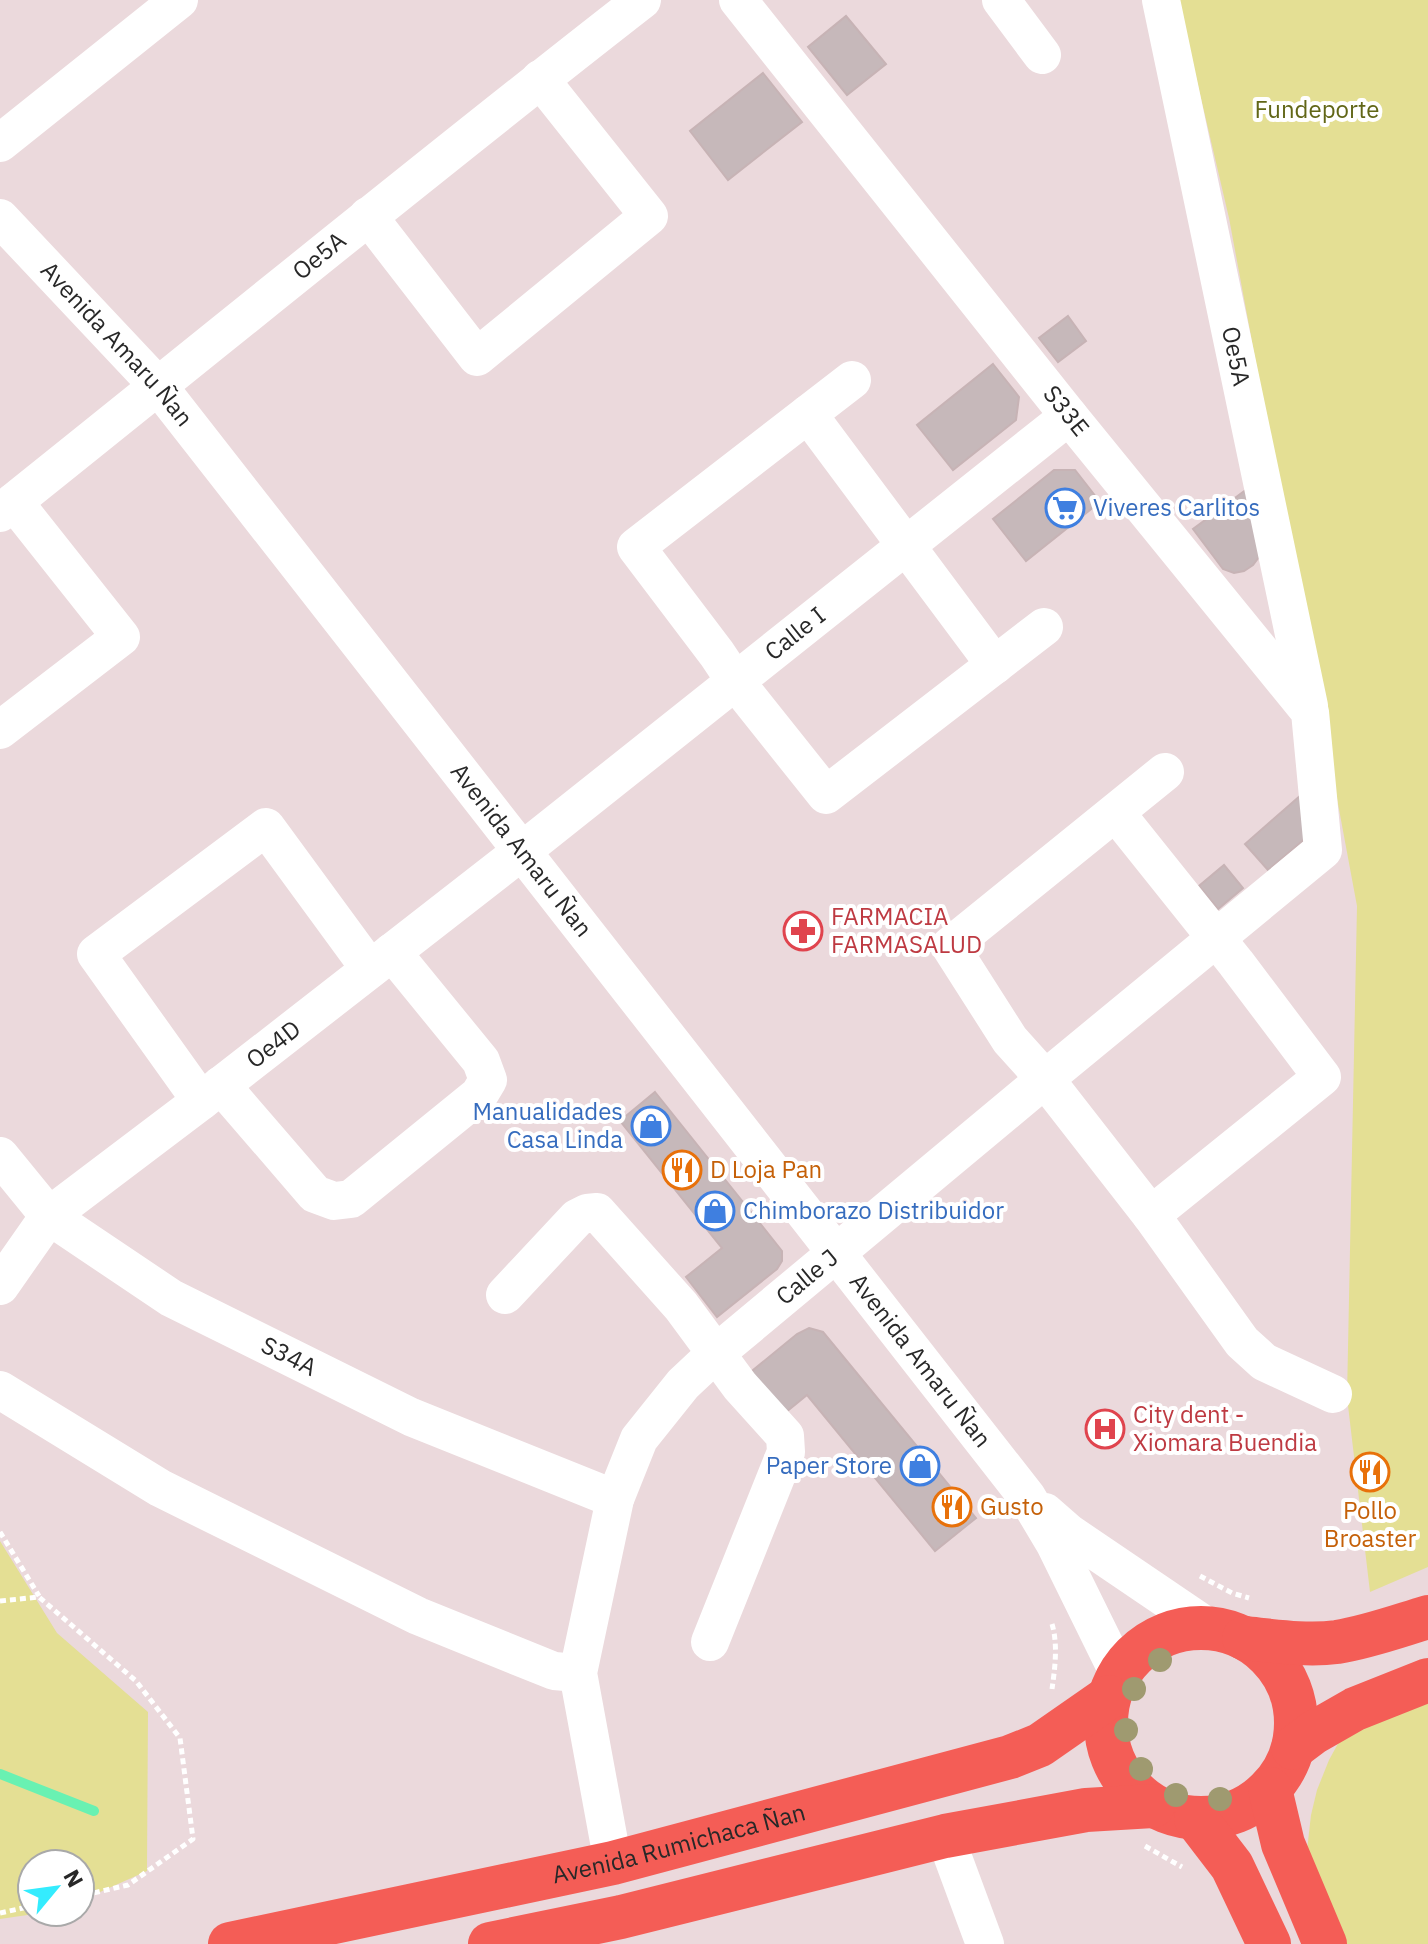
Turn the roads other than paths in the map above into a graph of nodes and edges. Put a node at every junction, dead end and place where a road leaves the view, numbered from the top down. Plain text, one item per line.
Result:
1 (179, 0) edge
2 (642, 0) edge
3 (738, 0) edge
4 (1001, 0) edge
5 (1161, 0) edge
6 (1042, 55) dead end
7 (540, 79) junction
8 (0, 143) edge
9 (368, 216) junction
10 (0, 218) edge
11 (852, 380) dead end
12 (159, 387) junction
13 (808, 414) junction
14 (1069, 416) junction
15 (7, 507) edge
16 (907, 544) junction
17 (1044, 627) dead end
18 (995, 665) junction
19 (735, 681) junction
20 (1310, 712) junction
21 (0, 730) edge
22 (1165, 772) dead end
23 (1116, 813) junction
24 (522, 851) junction
25 (1216, 939) junction
26 (381, 961) junction
27 (1045, 1079) junction
28 (211, 1093) junction
29 (0, 1156) edge
30 (1151, 1215) junction
31 (27, 1234) edge
32 (836, 1254) junction
33 (0, 1286) edge
34 (505, 1295) dead end
35 (715, 1354) junction
36 (0, 1390) edge
37 (1333, 1394) dead end
38 (1027, 1497) junction
39 (615, 1499) junction
40 (1428, 1617) edge
41 (1236, 1622) junction
42 (710, 1642) dead end
43 (578, 1673) junction
44 (1428, 1680) edge
45 (1114, 1686) junction
46 (1293, 1748) junction
47 (1270, 1789) junction
48 (1196, 1819) junction
49 (1149, 1826) junction
50 (945, 1836) junction
51 (613, 1863) junction
52 (230, 1944) edge
53 (490, 1944) edge
54 (985, 1944) edge
55 (1269, 1944) edge
56 (1325, 1944) edge

1 - 8 street
2 - 7 street, Oe5A
3 - 14 street, S33E
4 - 6 street
5 - 20 street, Oe5A
7 - 9 street, Oe5A
7 - 9 street
9 - 12 street, Oe5A
10 - 12 street, Avenida Amaru Ñan
11 - 13 street
12 - 15 street, Oe5A
12 - 24 street, Avenida Amaru Ñan
13 - 16 street
13 - 19 street
14 - 16 street, Calle I
14 - 20 street, S33E
15 - 21 street
16 - 18 street
16 - 19 street, Calle I
17 - 18 street
18 - 19 street
19 - 24 street, Calle I
20 - 25 street, Calle J
22 - 23 street
23 - 25 street
23 - 27 street
24 - 26 street, Oe4D
24 - 32 street, Avenida Amaru Ñan
25 - 27 street, Calle J
25 - 30 street
26 - 28 street, Oe4D
26 - 28 street
26 - 28 street
27 - 30 street
27 - 32 street, Calle J
28 - 31 street, Oe4D
29 - 31 street, S34A
30 - 37 street
31 - 33 street, Oe4D
31 - 39 street, S34A
32 - 35 street, Calle J
32 - 38 street, Avenida Amaru Ñan
34 - 35 street
35 - 39 street, Calle J
35 - 42 street
36 - 43 street
38 - 41 street, Avenida Amaru Ñan
38 - 45 street, Avenida Amaru Ñan
39 - 43 street, Calle J
40 - 41 main road
41 - 45 main road
41 - 46 main road
43 - 51 street, Calle J
44 - 46 main road
45 - 49 main road
45 - 51 main road, Avenida Rumichaca Ñan
46 - 47 main road
47 - 48 main road
47 - 56 main road
48 - 49 main road
48 - 55 main road
49 - 50 main road
50 - 53 main road
50 - 54 street
51 - 52 main road, Avenida Rumichaca Ñan

